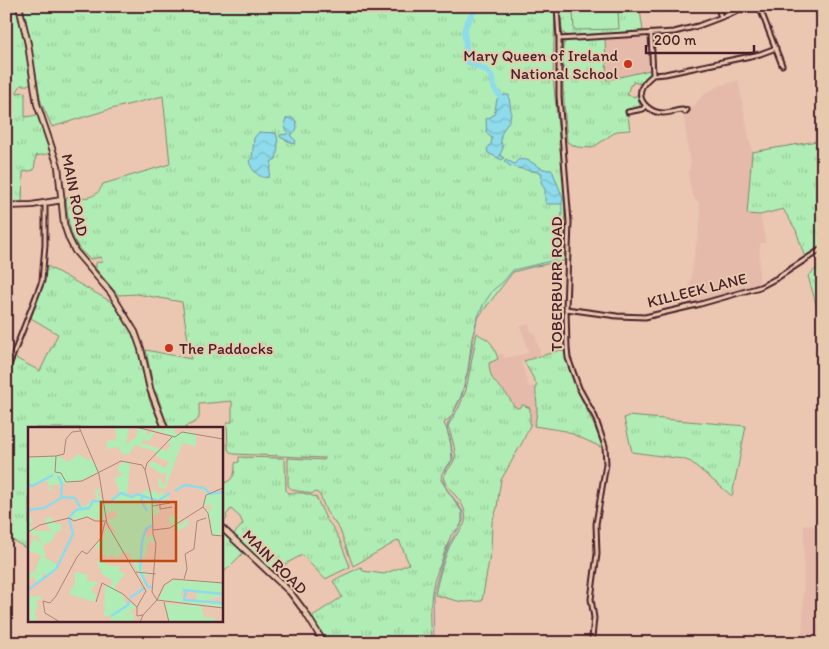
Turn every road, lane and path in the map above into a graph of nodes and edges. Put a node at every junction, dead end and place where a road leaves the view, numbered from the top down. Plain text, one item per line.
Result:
1 (19, 6) edge
2 (558, 6) edge
3 (717, 6) edge
4 (751, 6) edge
5 (759, 6) edge
6 (721, 17) junction
7 (652, 34) junction
8 (559, 39) junction
9 (776, 48) junction
10 (782, 65) dead end
11 (653, 75) junction
12 (645, 106) junction
13 (630, 110) dead end
14 (687, 110) dead end
15 (62, 200) junction
16 (45, 204) junction
17 (6, 206) edge
18 (823, 248) edge
19 (566, 309) junction
20 (6, 373) edge
21 (165, 427) edge
22 (222, 528) edge
23 (324, 643) edge
24 (590, 643) edge

1 - 15 main road, MAIN ROAD
2 - 8 street, TOBERBURR ROAD
3 - 6 street
4 - 6 street
5 - 9 street
6 - 7 street
7 - 8 street
7 - 11 street
8 - 19 street, TOBERBURR ROAD
9 - 10 street
9 - 11 street
11 - 12 street
12 - 13 street
12 - 14 street
15 - 16 main road
15 - 21 main road, MAIN ROAD
16 - 17 main road
16 - 20 street
18 - 19 street, KILLEEK LANE
19 - 24 street, TOBERBURR ROAD
22 - 23 main road, MAIN ROAD

